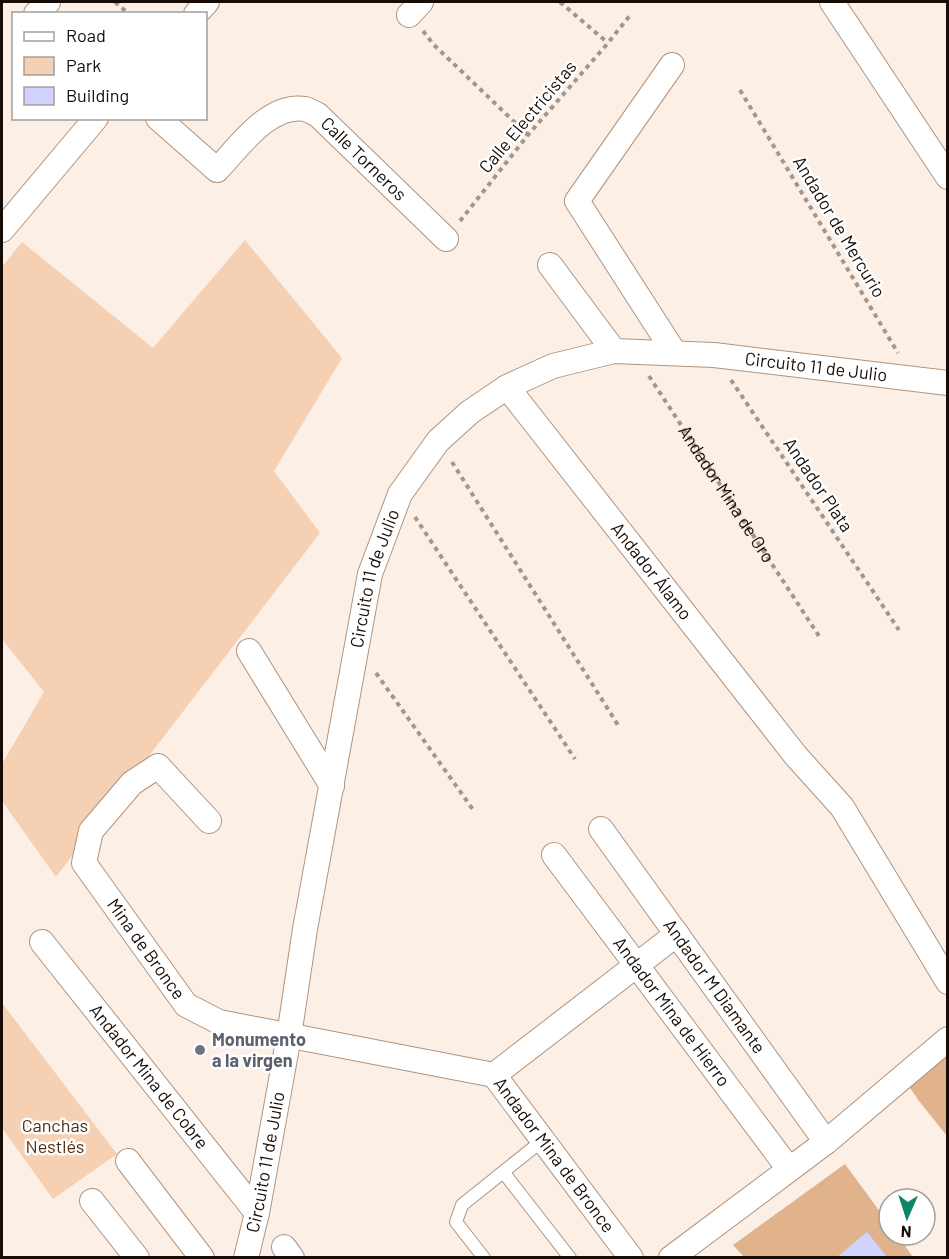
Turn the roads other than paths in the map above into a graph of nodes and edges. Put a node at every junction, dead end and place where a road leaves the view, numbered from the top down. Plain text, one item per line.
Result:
1 (832, 2) edge
2 (852, 2) edge
3 (850, 30) junction
4 (672, 65) dead end
5 (94, 120) edge
6 (160, 120) edge
7 (948, 177) edge
8 (6, 216) edge
9 (446, 239) road end
10 (550, 265) dead end
11 (623, 351) junction
12 (674, 352) junction
13 (948, 383) edge
14 (507, 387) junction
15 (249, 651) dead end
16 (332, 786) junction
17 (209, 821) dead end
18 (601, 829) dead end
19 (554, 855) dead end
20 (677, 934) junction
21 (42, 942) dead end
22 (637, 964) junction
23 (948, 982) edge
24 (289, 1036) junction
25 (948, 1038) edge
26 (494, 1075) junction
27 (543, 1140) junction
28 (826, 1142) junction
29 (128, 1161) dead end
30 (789, 1169) junction
31 (504, 1173) junction
32 (92, 1201) dead end
33 (257, 1213) junction
34 (137, 1257) edge
35 (202, 1257) edge
36 (246, 1257) edge
37 (484, 1257) edge
38 (570, 1257) edge
39 (631, 1257) edge
40 (671, 1257) edge

1 - 3 street
2 - 3 street
3 - 7 street
4 - 12 street
5 - 8 street
6 - 9 street, Calle Torneros
10 - 11 street
11 - 12 street, Circuito 11 de Julio
11 - 14 street, Circuito 11 de Julio
12 - 13 street, Circuito 11 de Julio
14 - 16 street, Circuito 11 de Julio
14 - 23 street, Andador Álamo
15 - 16 street
16 - 24 street, Circuito 11 de Julio
17 - 24 street, Mina de Bronce
18 - 20 street, Andador M Diamante
19 - 22 street, Andador Mina de Hierro
20 - 22 street
20 - 28 street, Andador M Diamante
21 - 33 street, Andador Mina de Cobre
22 - 26 street
22 - 30 street, Andador Mina de Hierro
24 - 26 street, Andador Mina de Bronce
24 - 33 street, Circuito 11 de Julio
25 - 28 street
26 - 27 street, Andador Mina de Bronce
27 - 31 lane
27 - 39 street, Andador Mina de Bronce
28 - 30 street
29 - 35 street
30 - 40 street
31 - 37 lane
31 - 38 lane
32 - 34 street
33 - 36 street, Circuito 11 de Julio

